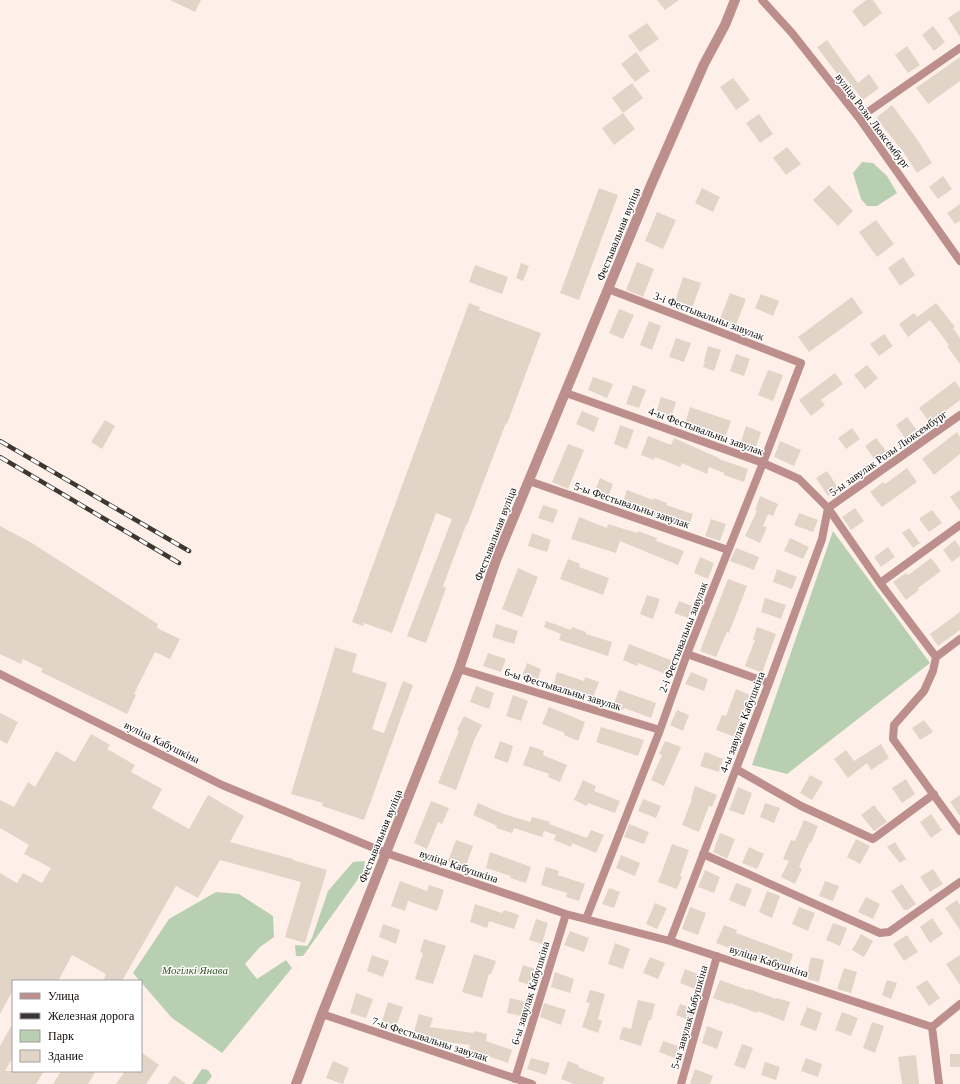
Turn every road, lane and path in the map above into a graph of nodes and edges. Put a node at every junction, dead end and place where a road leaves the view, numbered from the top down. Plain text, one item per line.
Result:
1 (735, 0) edge
2 (762, 0) edge
3 (960, 48) edge
4 (859, 118) junction
5 (960, 261) edge
6 (608, 289) junction
7 (801, 363) joint
8 (566, 392) junction
9 (960, 415) edge
10 (763, 463) junction
11 (529, 481) junction
12 (828, 508) junction
13 (960, 525) edge
14 (728, 550) junction
15 (880, 583) junction
16 (960, 639) edge
17 (687, 654) junction
18 (936, 657) junction
19 (459, 668) junction
20 (0, 674) edge
21 (769, 683) junction
22 (660, 730) junction
23 (736, 769) junction
24 (934, 794) junction
25 (960, 831) edge
26 (386, 853) junction
27 (703, 854) junction
28 (960, 882) edge
29 (566, 914) junction
30 (586, 919) junction
31 (670, 941) junction
32 (717, 956) junction
33 (960, 1004) edge
34 (322, 1014) junction
35 (932, 1026) junction
36 (515, 1079) junction
37 (296, 1084) edge
38 (532, 1084) edge
39 (681, 1084) edge
40 (939, 1084) edge

1 - 6 street, Фестывальная вуліца
2 - 4 street, вуліца Розы Люксембург
3 - 4 street
4 - 5 street, вуліца Розы Люксембург
6 - 7 street, 3-і Фестывальны завулак
6 - 8 street, Фестывальная вуліца
7 - 10 street, 2-і Фестывальны завулак
8 - 10 street, 4-ы Фестывальны завулак
8 - 11 street, Фестывальная вуліца
9 - 12 street, 5-ы завулак Розы Люксембург
10 - 12 street, 4-ы Фестывальны завулак
10 - 14 street, 2-і Фестывальны завулак
11 - 14 street, 5-ы Фестывальны завулак
11 - 19 street, Фестывальная вуліца
12 - 15 street, 4-ы Фестывальны завулак
12 - 21 street, 4-ы завулак Кабушкіна
13 - 15 street
14 - 17 street, 2-і Фестывальны завулак
15 - 18 street, 4-ы Фестывальны завулак
16 - 18 street
17 - 21 street
17 - 22 street, 2-і Фестывальны завулак
18 - 24 street
19 - 22 street, 6-ы Фестывальны завулак
19 - 26 street, Фестывальная вуліца
20 - 26 street, вуліца Кабушкіна
21 - 23 street, 4-ы завулак Кабушкіна
22 - 30 street, 2-і Фестывальны завулак
23 - 24 street
23 - 27 street, 4-ы завулак Кабушкіна
24 - 25 street
26 - 29 street, вуліца Кабушкіна
26 - 34 street, Фестывальная вуліца
27 - 28 street
27 - 31 street, 4-ы завулак Кабушкіна
29 - 30 street, вуліца Кабушкіна
29 - 36 street, 6-ы завулак Кабушкіна
30 - 31 street, вуліца Кабушкіна
31 - 32 street, вуліца Кабушкіна
32 - 35 street, вуліца Кабушкіна
32 - 39 street, 5-ы завулак Кабушкіна
33 - 35 street
34 - 36 street, 7-ы Фестывальны завулак
34 - 37 street, Фестывальная вуліца
35 - 40 street
36 - 38 street, 7-ы Фестывальны завулак

